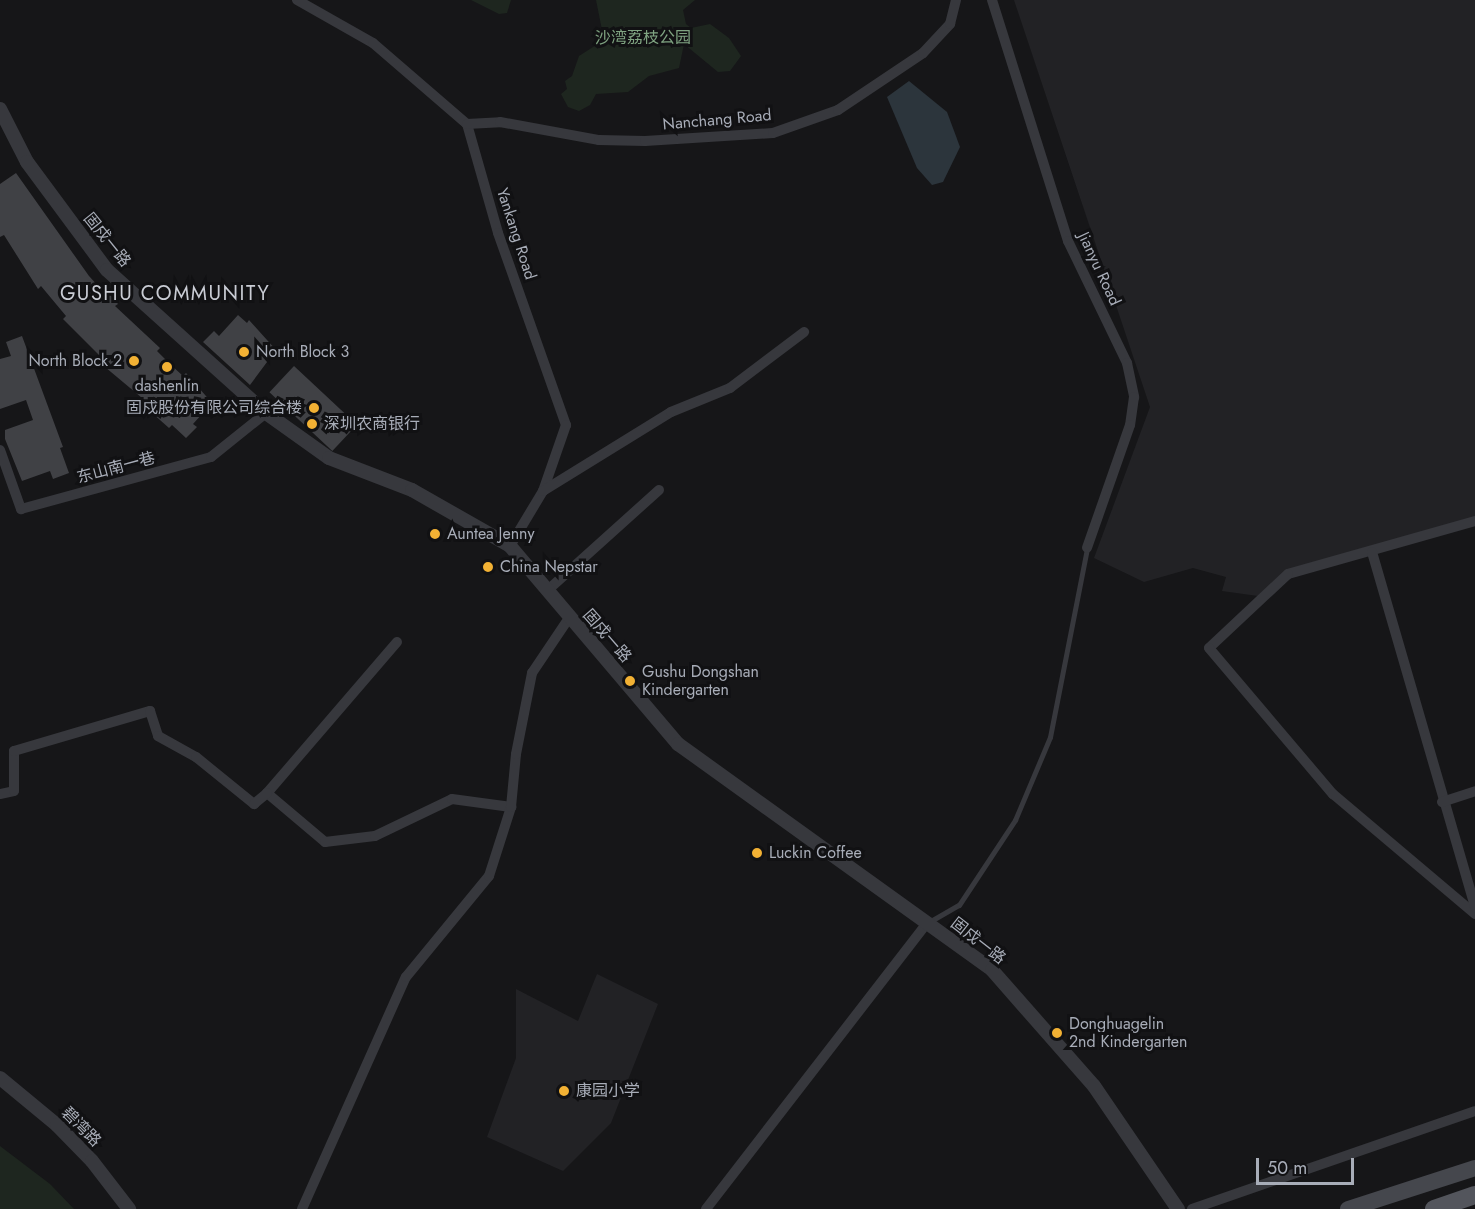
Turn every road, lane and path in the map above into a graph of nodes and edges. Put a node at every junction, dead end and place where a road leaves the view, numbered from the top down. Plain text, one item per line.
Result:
1 (297, 0) edge
2 (956, 0) edge
3 (992, 0) edge
4 (0, 109) edge
5 (467, 124) junction
6 (804, 332) dead end
7 (266, 413) junction
8 (0, 450) edge
9 (659, 490) dead end
10 (543, 491) junction
11 (1475, 521) edge
12 (510, 546) junction
13 (1087, 548) joint
14 (1372, 552) junction
15 (549, 589) junction
16 (569, 618) junction
17 (397, 642) dead end
18 (1475, 791) edge
19 (267, 793) junction
20 (0, 795) edge
21 (1442, 802) junction
22 (511, 807) junction
23 (1475, 907) edge
24 (1475, 914) edge
25 (928, 922) junction
26 (0, 1078) edge
27 (1475, 1111) edge
28 (1475, 1168) edge
29 (1475, 1196) edge
30 (129, 1209) edge
31 (302, 1209) edge
32 (706, 1209) edge
33 (1178, 1209) edge
34 (1192, 1209) edge
35 (1348, 1209) edge
36 (1434, 1209) edge
37 (1463, 1209) edge

1 - 5 street
2 - 5 street, Nanchang Road
3 - 13 street, Jianyu Road
4 - 7 street, 固戍一路
5 - 10 street, Yankang Road
6 - 10 street
7 - 8 street, 东山南一巷
7 - 12 street, 固戍一路
9 - 15 street
10 - 12 street, Yankang Road
11 - 14 street
12 - 15 street, 固戍一路
13 - 25 lane
14 - 21 street
14 - 24 street
15 - 16 street, 固戍一路
16 - 22 street
16 - 25 street, 固戍一路
17 - 19 street
18 - 21 street
19 - 20 street
19 - 22 street
21 - 23 street
22 - 31 street
25 - 32 street
25 - 33 street, 固戍一路
26 - 30 street, 碧湾路
27 - 34 street
28 - 35 main road
29 - 36 main road
29 - 37 main road

